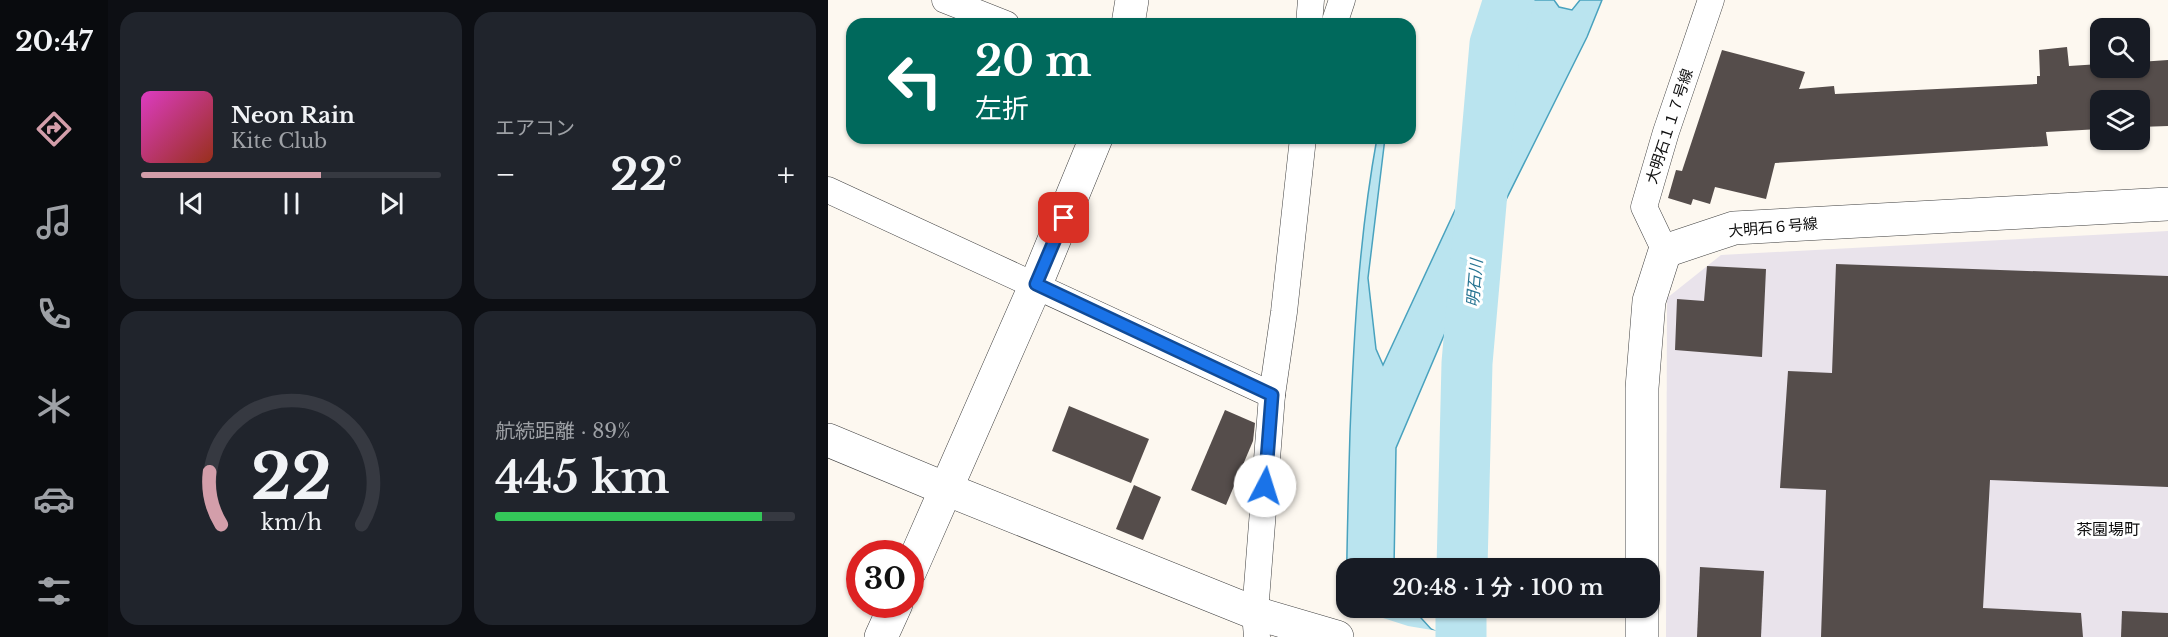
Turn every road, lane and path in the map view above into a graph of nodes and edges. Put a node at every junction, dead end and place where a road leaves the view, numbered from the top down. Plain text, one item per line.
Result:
1 (945, 0) edge
2 (1132, 0) edge
3 (1311, 0) edge
4 (1342, 0) edge
5 (1711, 0) edge
6 (991, 18) edge
7 (1129, 18) edge
8 (1310, 18) edge
9 (1336, 18) edge
10 (1094, 144) edge
11 (1302, 144) edge
12 (828, 190) edge
13 (2168, 204) edge
14 (1665, 251) junction
15 (1036, 284) junction
16 (1272, 395) junction
17 (828, 440) edge
18 (946, 489) junction
19 (924, 540) edge
20 (1642, 558) edge
21 (890, 618) edge
22 (1642, 618) edge
23 (1264, 624) edge
24 (881, 637) edge
25 (1337, 637) edge
26 (1642, 637) edge

1 - 6 street
2 - 7 street
3 - 8 street
4 - 9 street
5 - 14 street, 大明石１１７号線
10 - 15 street
11 - 16 street
12 - 15 street
13 - 14 street, 大明石６号線
14 - 20 street
15 - 16 street
15 - 18 street
16 - 23 street
17 - 18 street
18 - 19 street
18 - 23 street
21 - 24 street
22 - 26 street
23 - 25 street

